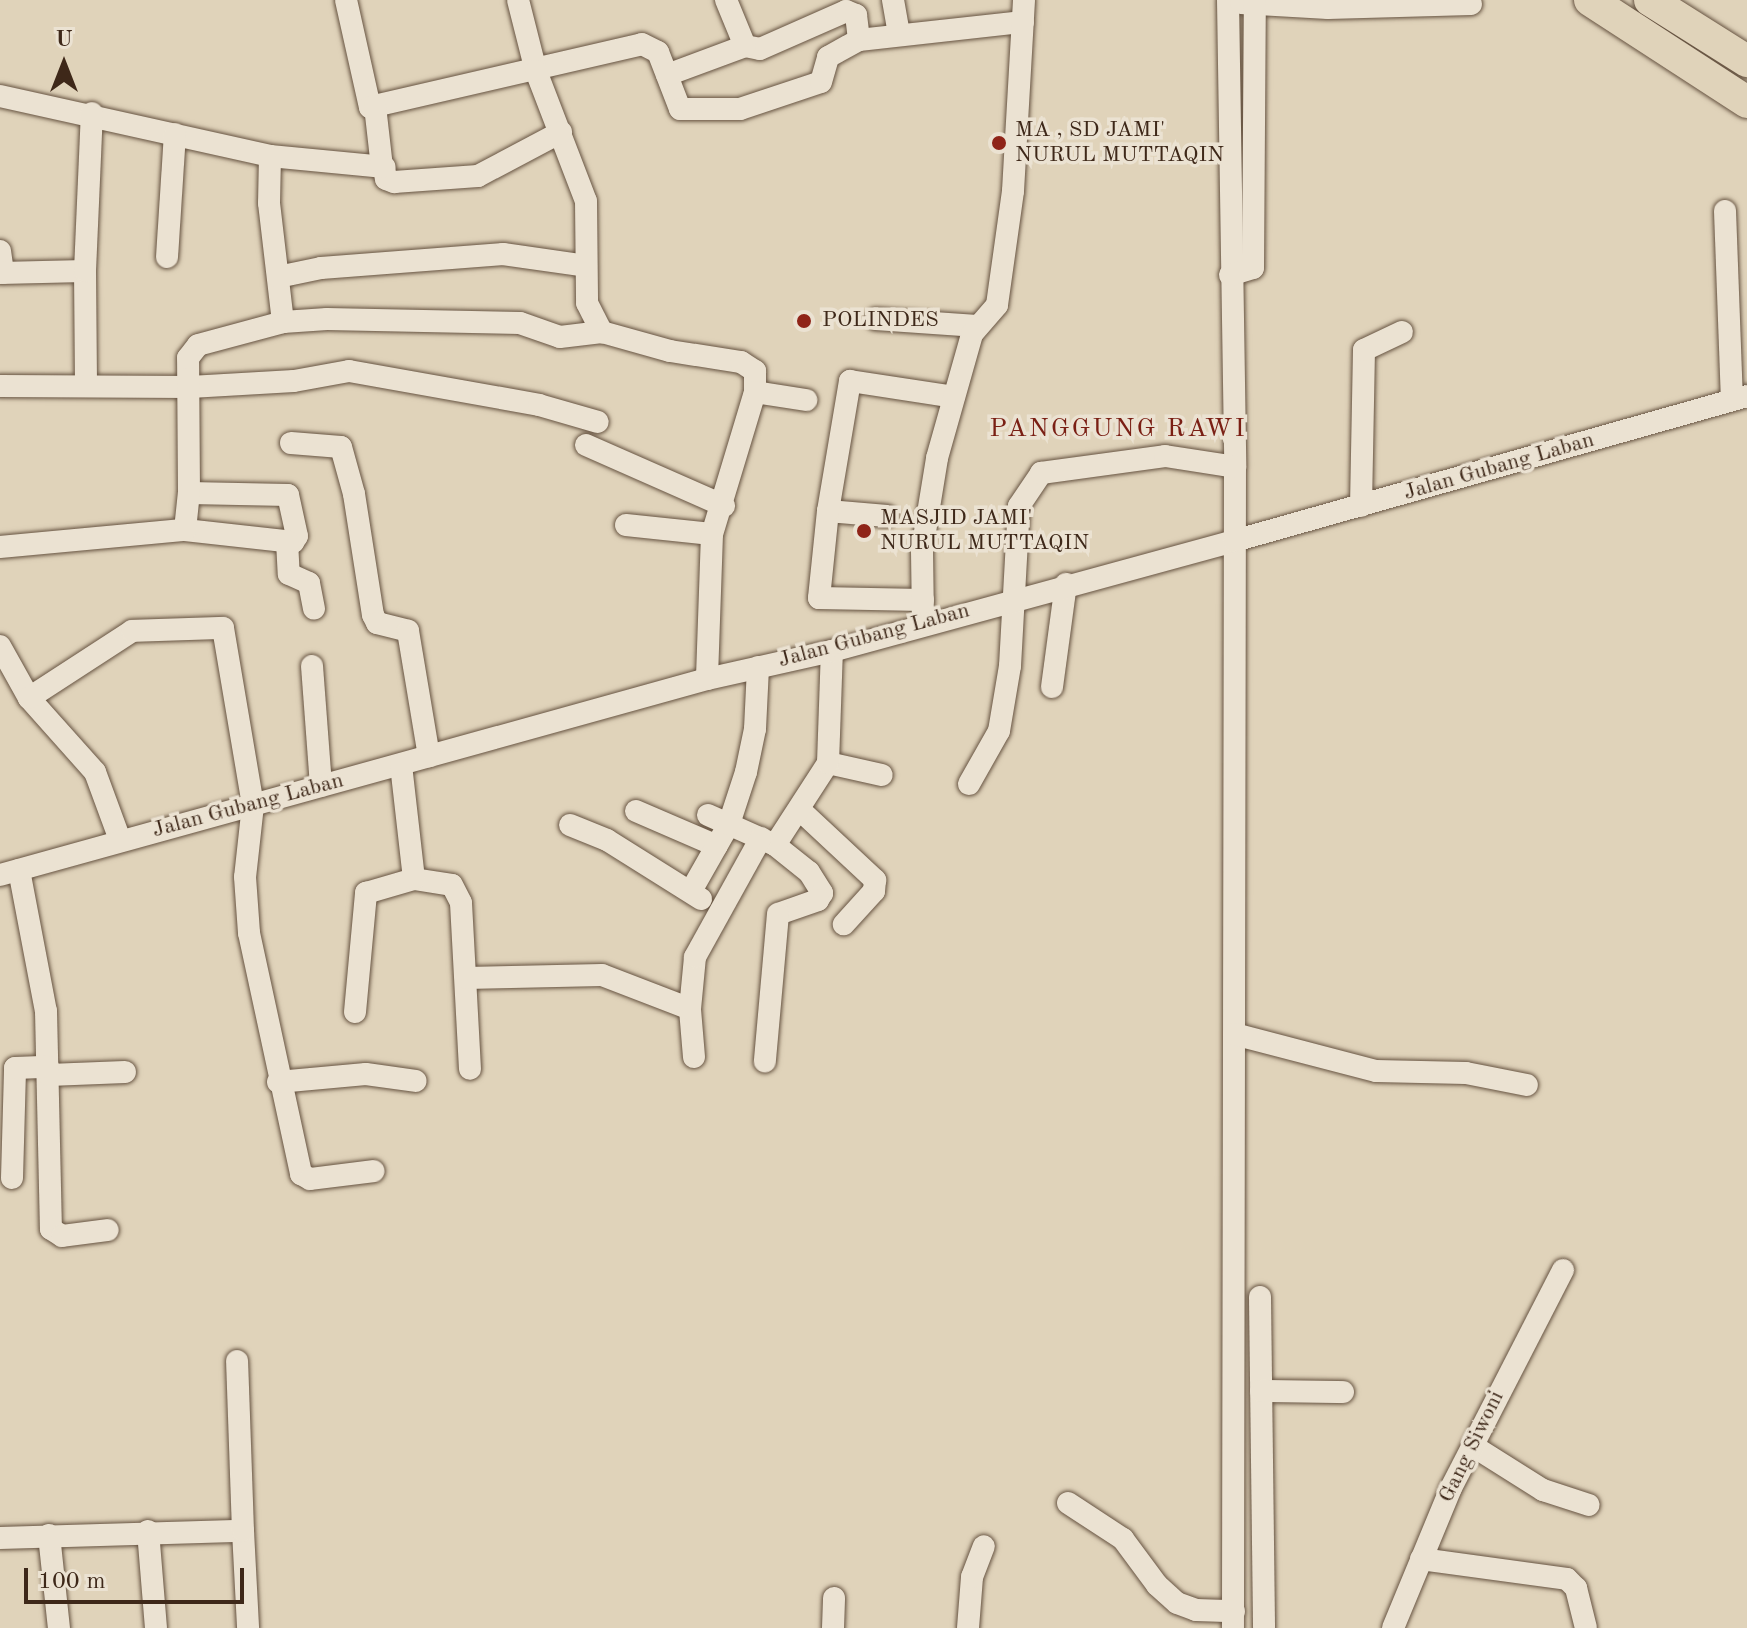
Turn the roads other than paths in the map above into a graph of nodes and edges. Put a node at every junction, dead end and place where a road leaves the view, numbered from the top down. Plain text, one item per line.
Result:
1 (346, 0) edge
2 (518, 0) edge
3 (726, 0) edge
4 (893, 0) edge
5 (1590, 0) edge
6 (1650, 0) edge
7 (1243, 2) edge
8 (1471, 4) dead end
9 (1024, 11) edge
10 (899, 34) junction
11 (859, 40) junction
12 (745, 46) junction
13 (1747, 61) edge
14 (536, 71) junction
15 (667, 75) junction
16 (0, 96) edge
17 (1747, 102) edge
18 (375, 106) junction
19 (92, 113) junction
20 (561, 132) junction
21 (175, 134) junction
22 (270, 156) junction
23 (382, 167) junction
24 (1725, 211) dead end
25 (167, 257) dead end
26 (1, 266) edge
27 (586, 266) junction
28 (85, 271) junction
29 (278, 277) junction
30 (876, 319) dead end
31 (283, 322) junction
32 (974, 330) junction
33 (602, 332) junction
34 (1402, 332) dead end
35 (86, 384) junction
36 (0, 386) edge
37 (190, 387) junction
38 (755, 392) junction
39 (954, 397) junction
40 (1739, 398) edge
41 (806, 400) dead end
42 (598, 422) dead end
43 (291, 443) dead end
44 (586, 445) dead end
45 (1235, 467) junction
46 (189, 493) junction
47 (724, 506) junction
48 (1361, 506) junction
49 (828, 511) junction
50 (887, 516) dead end
51 (626, 525) dead end
52 (185, 530) junction
53 (712, 534) junction
54 (287, 541) junction
55 (1234, 541) junction
56 (0, 547) edge
57 (1066, 584) junction
58 (1016, 598) junction
59 (314, 609) dead end
60 (923, 611) junction
61 (0, 646) edge
62 (832, 651) junction
63 (312, 666) dead end
64 (758, 667) junction
65 (707, 679) junction
66 (1052, 687) dead end
67 (29, 698) junction
68 (429, 756) junction
69 (828, 763) junction
70 (401, 765) junction
71 (882, 775) dead end
72 (969, 784) dead end
73 (321, 786) junction
74 (253, 805) junction
75 (800, 810) junction
76 (636, 811) dead end
77 (708, 815) dead end
78 (729, 824) junction
79 (570, 825) dead end
80 (120, 840) junction
81 (768, 841) junction
82 (717, 846) junction
83 (9, 872) edge
84 (414, 879) junction
85 (691, 891) junction
86 (716, 912) junction
87 (844, 924) dead end
88 (466, 978) junction
89 (690, 1009) junction
90 (355, 1012) dead end
91 (1234, 1034) junction
92 (694, 1057) dead end
93 (765, 1061) dead end
94 (470, 1069) dead end
95 (48, 1071) junction
96 (125, 1072) dead end
97 (416, 1081) dead end
98 (278, 1082) junction
99 (1527, 1085) dead end
100 (374, 1171) dead end
101 (12, 1178) dead end
102 (108, 1230) dead end
103 (1563, 1270) dead end
104 (1260, 1297) dead end
105 (237, 1361) dead end
106 (1261, 1391) junction
107 (1343, 1392) dead end
108 (1473, 1446) junction
109 (1250, 1475) junction
110 (1068, 1503) dead end
111 (1589, 1505) dead end
112 (148, 1531) junction
113 (243, 1531) junction
114 (49, 1535) junction
115 (0, 1538) edge
116 (984, 1546) dead end
117 (1421, 1559) junction
118 (834, 1598) dead end
119 (1234, 1620) edge
120 (59, 1628) edge
121 (156, 1628) edge
122 (248, 1628) edge
123 (833, 1628) edge
124 (968, 1628) edge
125 (1264, 1628) edge
126 (1393, 1628) edge
127 (1586, 1628) edge

1 - 18 street
2 - 14 street
3 - 12 street
4 - 10 street
5 - 17 highway
6 - 13 highway
7 - 8 street
7 - 45 street
9 - 10 street
9 - 32 street
10 - 11 street
11 - 12 street
11 - 15 street
12 - 15 street
14 - 15 street
14 - 18 street
14 - 20 street
16 - 19 street
18 - 23 street
19 - 21 street
19 - 28 street
20 - 23 street
20 - 27 street
21 - 22 street
21 - 25 street
22 - 23 street
22 - 29 street
24 - 40 street
26 - 28 street
27 - 29 street
27 - 33 street
28 - 35 street
29 - 31 street
30 - 32 street
31 - 33 street
31 - 37 street
32 - 39 street
33 - 38 street
34 - 48 street
35 - 36 street
35 - 37 street
37 - 42 street
37 - 46 street
38 - 41 street
38 - 47 street
39 - 49 street
39 - 60 street
40 - 48 street, Jalan Gubang Laban
43 - 68 street
44 - 47 street
45 - 55 street
45 - 58 street
46 - 52 street
46 - 54 street
47 - 53 street
48 - 55 street, Jalan Gubang Laban
49 - 50 street
49 - 60 street
51 - 53 street
52 - 54 street
52 - 56 street
53 - 65 street
54 - 59 street
55 - 57 street, Jalan Gubang Laban
55 - 91 street
57 - 58 street, Jalan Gubang Laban
57 - 66 street
58 - 60 street, Jalan Gubang Laban
58 - 72 street
60 - 62 street, Jalan Gubang Laban
61 - 67 street
62 - 64 street, Jalan Gubang Laban
62 - 69 street
63 - 73 street
64 - 65 street, Jalan Gubang Laban
64 - 78 street
65 - 68 street, Jalan Gubang Laban
67 - 74 street
67 - 80 street
68 - 70 street, Jalan Gubang Laban
69 - 71 street
69 - 75 street
70 - 73 street, Jalan Gubang Laban
70 - 84 street
73 - 74 street, Jalan Gubang Laban
74 - 80 street, Jalan Gubang Laban
74 - 98 street
75 - 81 street
75 - 87 street
76 - 82 street
77 - 78 street
78 - 81 street
78 - 82 street
79 - 85 street
80 - 83 street, Jalan Gubang Laban
81 - 86 street
81 - 93 street
82 - 85 street
83 - 95 street
84 - 88 street
84 - 90 street
85 - 86 street
86 - 89 street
88 - 89 street
88 - 94 street
89 - 92 street
91 - 99 street
91 - 109 street
95 - 96 street
95 - 101 street
95 - 102 street
97 - 98 street
98 - 100 street
103 - 108 street, Gang Siwoni
104 - 106 street
105 - 113 street
106 - 107 street
106 - 109 street
108 - 111 street
108 - 117 street, Gang Siwoni
109 - 119 street
109 - 125 street
110 - 119 street
112 - 113 street
112 - 114 street
112 - 121 street
113 - 122 street
114 - 115 street
114 - 120 street
116 - 124 street
117 - 126 street, Gang Siwoni
117 - 127 street
118 - 123 street

